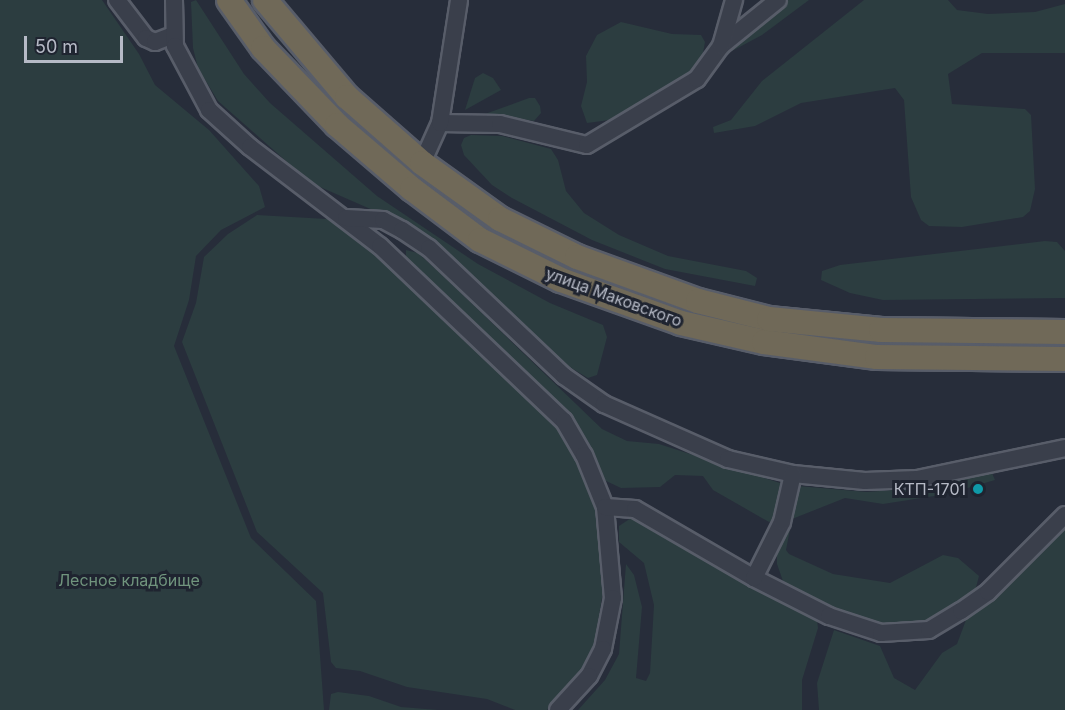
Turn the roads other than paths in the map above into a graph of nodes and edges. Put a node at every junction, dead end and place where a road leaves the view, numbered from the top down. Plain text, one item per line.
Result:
1 (117, 0) edge
2 (174, 0) edge
3 (230, 0) edge
4 (265, 0) edge
5 (459, 0) edge
6 (734, 0) edge
7 (778, 0) edge
8 (172, 35) junction
9 (721, 46) junction
10 (440, 123) junction
11 (422, 164) junction
12 (346, 218) junction
13 (1065, 332) edge
14 (1065, 359) edge
15 (1065, 448) edge
16 (793, 474) junction
17 (605, 507) junction
18 (1065, 515) edge
19 (754, 578) junction
20 (558, 710) edge

1 - 8 street
2 - 8 street
3 - 14 highway, улица Маковского
4 - 11 highway, улица Маковского
5 - 10 street
6 - 9 street
7 - 9 street
8 - 12 street
9 - 10 street
10 - 11 street
11 - 13 highway, улица Маковского
12 - 16 street
12 - 17 street
15 - 16 street
16 - 19 street
17 - 19 street
17 - 20 street
18 - 19 street

